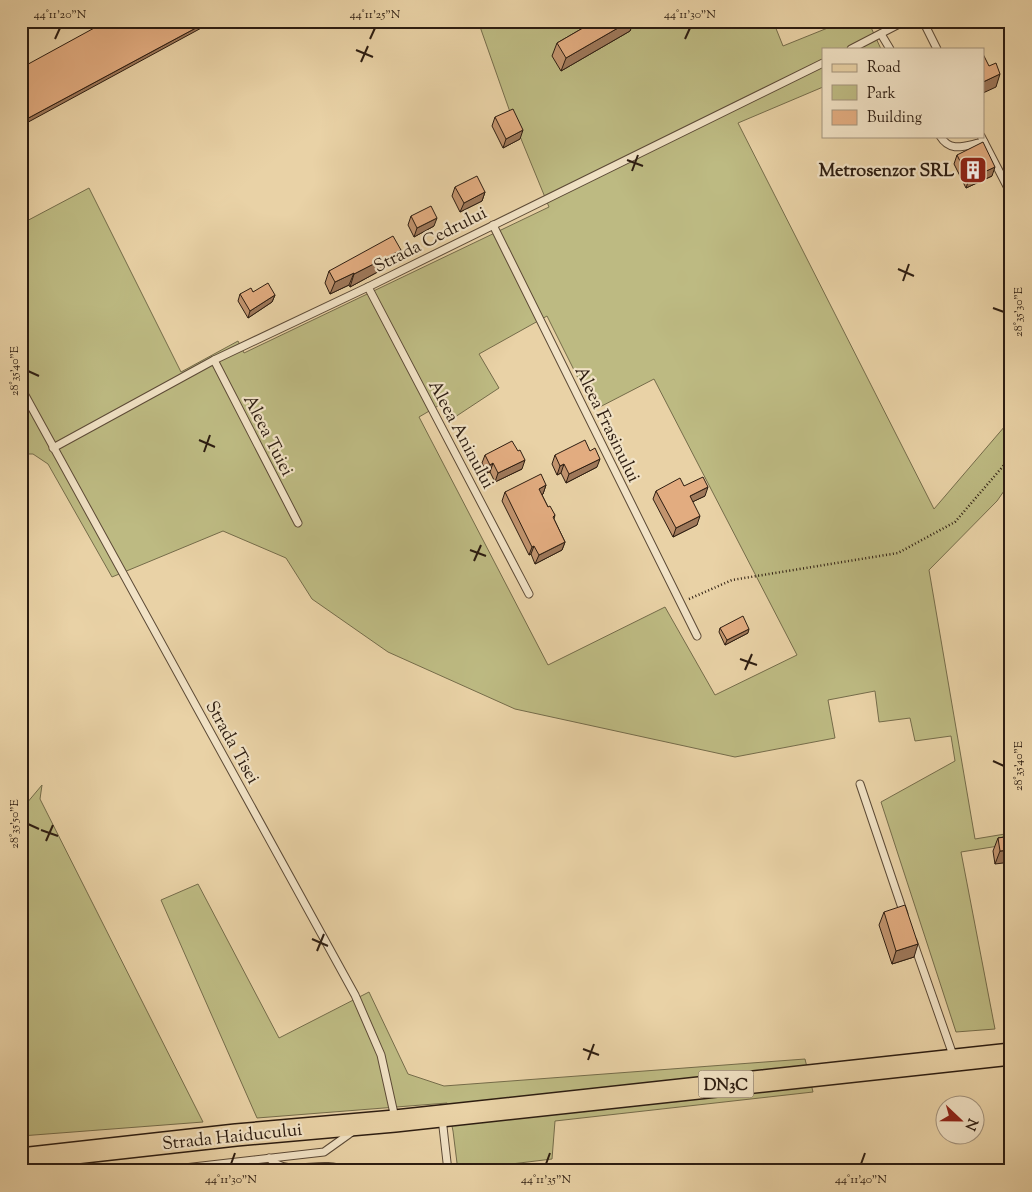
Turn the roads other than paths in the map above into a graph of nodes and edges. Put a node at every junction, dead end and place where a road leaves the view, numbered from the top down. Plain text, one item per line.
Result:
1 (905, 21) edge
2 (923, 21) edge
3 (881, 34) junction
4 (853, 48) edge
5 (889, 48) edge
6 (936, 48) edge
7 (822, 62) edge
8 (941, 138) edge
9 (983, 139) edge
10 (1011, 194) edge
11 (493, 225) junction
12 (368, 287) junction
13 (214, 360) junction
14 (21, 388) edge
15 (28, 400) junction
16 (21, 407) edge
17 (53, 448) junction
18 (298, 523) dead end
19 (529, 594) dead end
20 (698, 636) dead end
21 (860, 784) dead end
22 (906, 918) edge
23 (912, 937) edge
24 (1011, 1054) edge
25 (954, 1060) junction
26 (442, 1115) junction
27 (395, 1121) junction
28 (364, 1123) junction
29 (269, 1158) junction
30 (21, 1159) edge
31 (158, 1171) edge
32 (346, 1171) edge
33 (448, 1171) edge

1 - 3 lane
2 - 6 lane
3 - 4 lane
3 - 5 lane
7 - 11 lane, Strada Cedrului
8 - 9 lane
9 - 10 lane
11 - 12 lane, Strada Cedrului
11 - 20 lane, Aleea Frasinului
12 - 13 lane, Strada Cedrului
12 - 19 lane, Aleea Aninului
13 - 17 lane, Strada Cedrului
13 - 18 lane, Aleea Tuiei
14 - 15 lane, Strada Tisei
15 - 16 lane
15 - 17 lane, Strada Tisei
17 - 27 lane, Strada Tisei
21 - 22 lane
23 - 25 lane
24 - 25 main road, DN3C
25 - 26 main road, DN3C
26 - 27 main road, Strada Haiducului / DN3C
26 - 33 lane
27 - 28 main road, Strada Haiducului / DN3C
28 - 29 lane
28 - 30 main road, Strada Haiducului / DN3C
29 - 31 lane
29 - 32 lane

